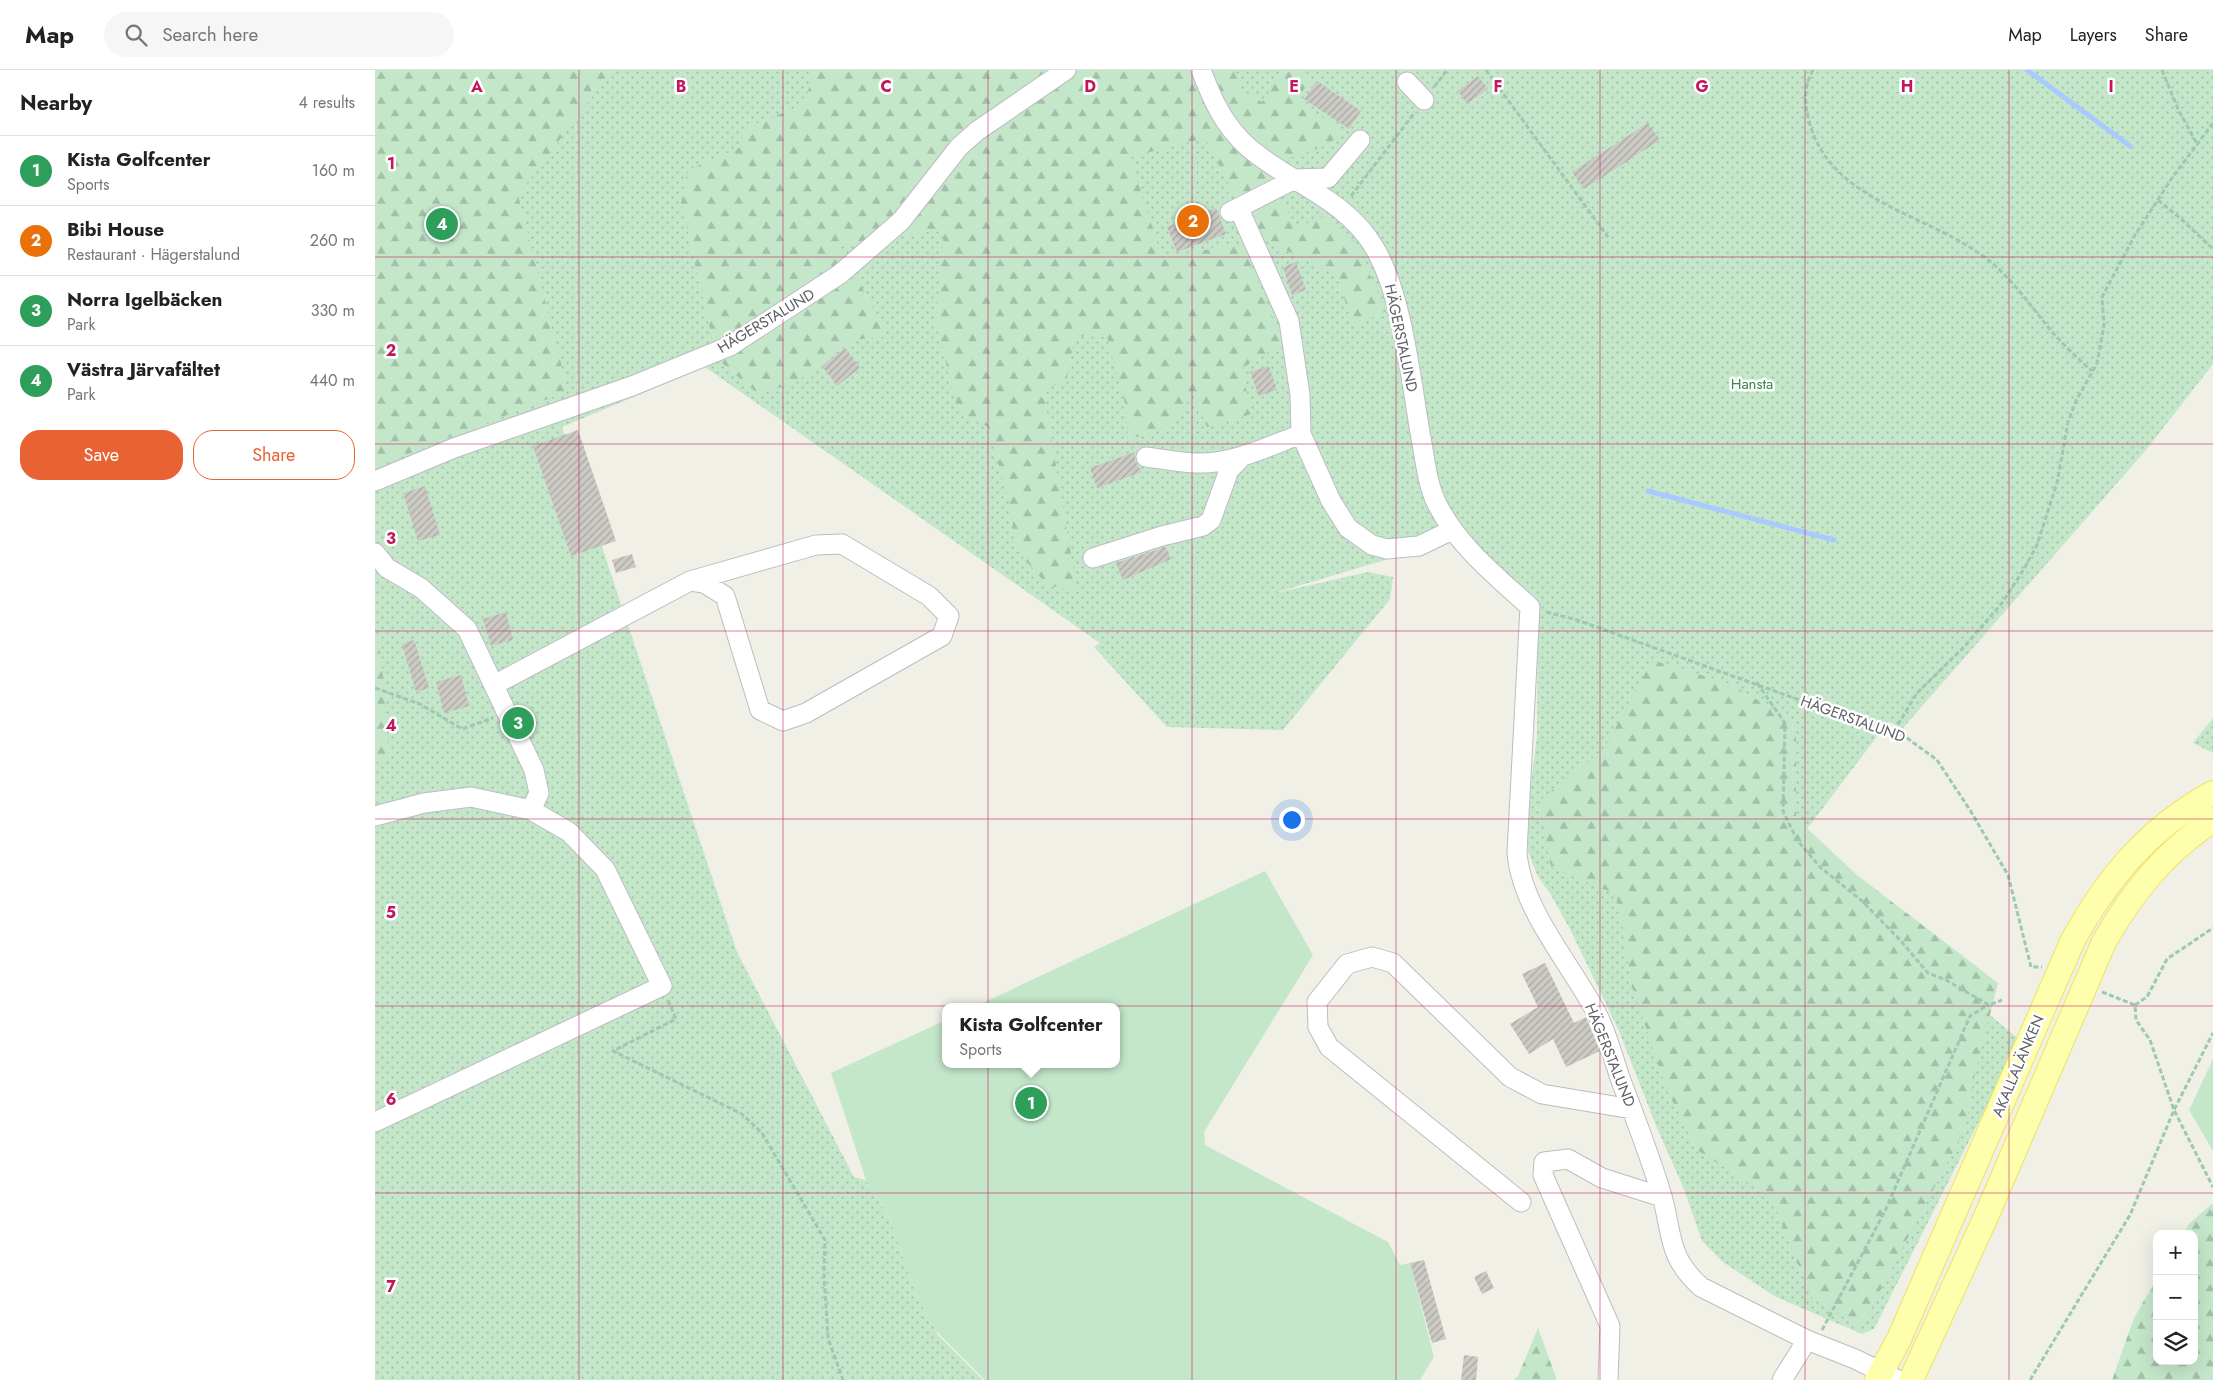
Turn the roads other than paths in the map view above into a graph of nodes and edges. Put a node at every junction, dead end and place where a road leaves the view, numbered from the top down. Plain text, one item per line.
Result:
1 (1065, 70) edge
2 (1201, 70) edge
3 (1407, 82) dead end
4 (1424, 100) road end
5 (1360, 140) dead end
6 (1295, 179) junction
7 (1301, 434) junction
8 (1146, 457) dead end
9 (1242, 457) junction
10 (375, 481) edge
11 (1452, 530) junction
12 (375, 553) edge
13 (1093, 558) dead end
14 (690, 581) junction
15 (494, 685) junction
16 (2213, 793) edge
17 (531, 810) junction
18 (375, 816) edge
19 (2213, 820) edge
20 (1632, 1109) junction
21 (375, 1122) edge
22 (1662, 1197) junction
23 (1521, 1202) dead end
24 (1811, 1342) junction
25 (1886, 1377) edge
26 (1608, 1380) edge
27 (1782, 1380) edge
28 (1911, 1380) edge

1 - 10 street, HÄGERSTALUND
2 - 6 street, HÄGERSTALUND
3 - 4 street
5 - 6 street
6 - 7 street
6 - 11 street, HÄGERSTALUND
7 - 9 street
7 - 11 street
8 - 9 street
9 - 13 street
11 - 20 street, HÄGERSTALUND
12 - 15 street
14 - 14 street
14 - 15 street
15 - 17 street
16 - 25 main road, AKALLALÄNKEN
17 - 18 street
17 - 21 street
19 - 28 main road, AKALLALÄNKEN
20 - 22 street, HÄGERSTALUND
20 - 23 street
22 - 24 street, HÄGERSTALUND
22 - 26 street
24 - 25 street, HÄGERSTALUND
24 - 27 street

